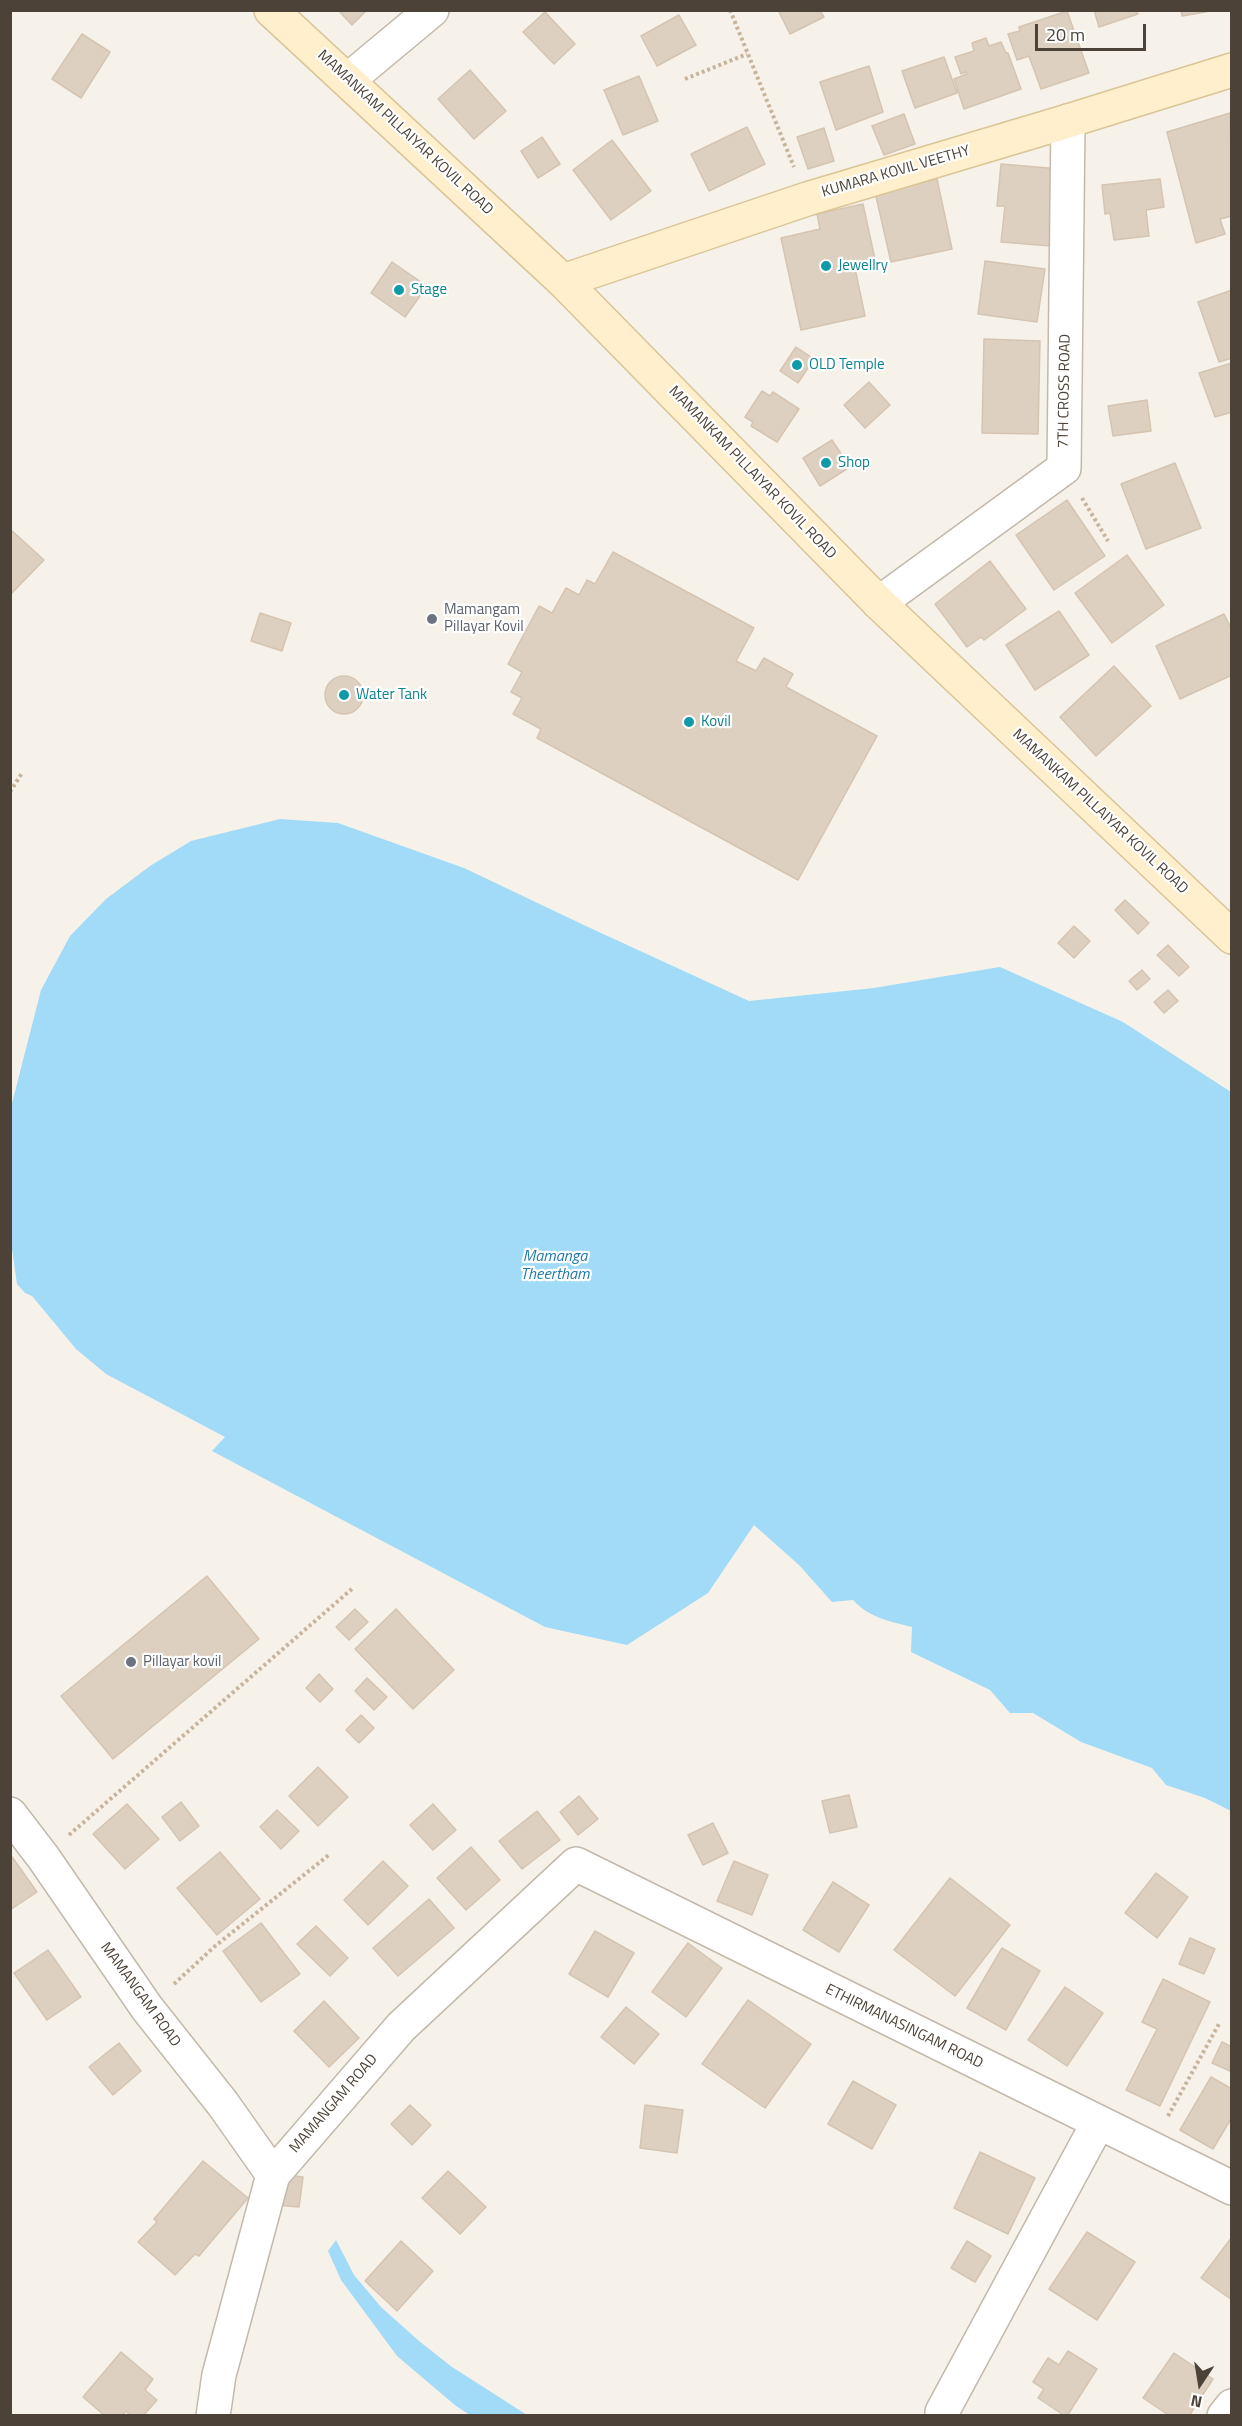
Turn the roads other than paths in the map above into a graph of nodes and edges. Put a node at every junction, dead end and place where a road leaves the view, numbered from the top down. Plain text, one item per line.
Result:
1 (271, 10) edge
2 (432, 10) edge
3 (1232, 70) edge
4 (348, 80) junction
5 (1068, 121) junction
6 (563, 281) junction
7 (879, 603) junction
8 (1232, 937) edge
9 (10, 1814) edge
10 (576, 1864) joint
11 (1098, 2123) junction
12 (273, 2175) junction
13 (1232, 2188) edge
14 (1232, 2406) edge
15 (942, 2412) dead end
16 (213, 2415) edge
17 (1224, 2415) edge

1 - 4 main road, MAMANKAM PILLAIYAR KOVIL ROAD
2 - 4 street
3 - 5 main road, KUMARA KOVIL VEETHY
4 - 6 main road, MAMANKAM PILLAIYAR KOVIL ROAD
5 - 6 main road, KUMARA KOVIL VEETHY
5 - 7 street, 7TH CROSS ROAD
6 - 7 main road, MAMANKAM PILLAIYAR KOVIL ROAD
7 - 8 main road, MAMANKAM PILLAIYAR KOVIL ROAD
9 - 12 street, MAMANGAM ROAD
10 - 11 street, ETHIRMANASINGAM ROAD
10 - 12 street, MAMANGAM ROAD
11 - 13 street, ETHIRMANASINGAM ROAD
11 - 15 street
12 - 16 street, MAMANGAM ROAD
14 - 17 street

